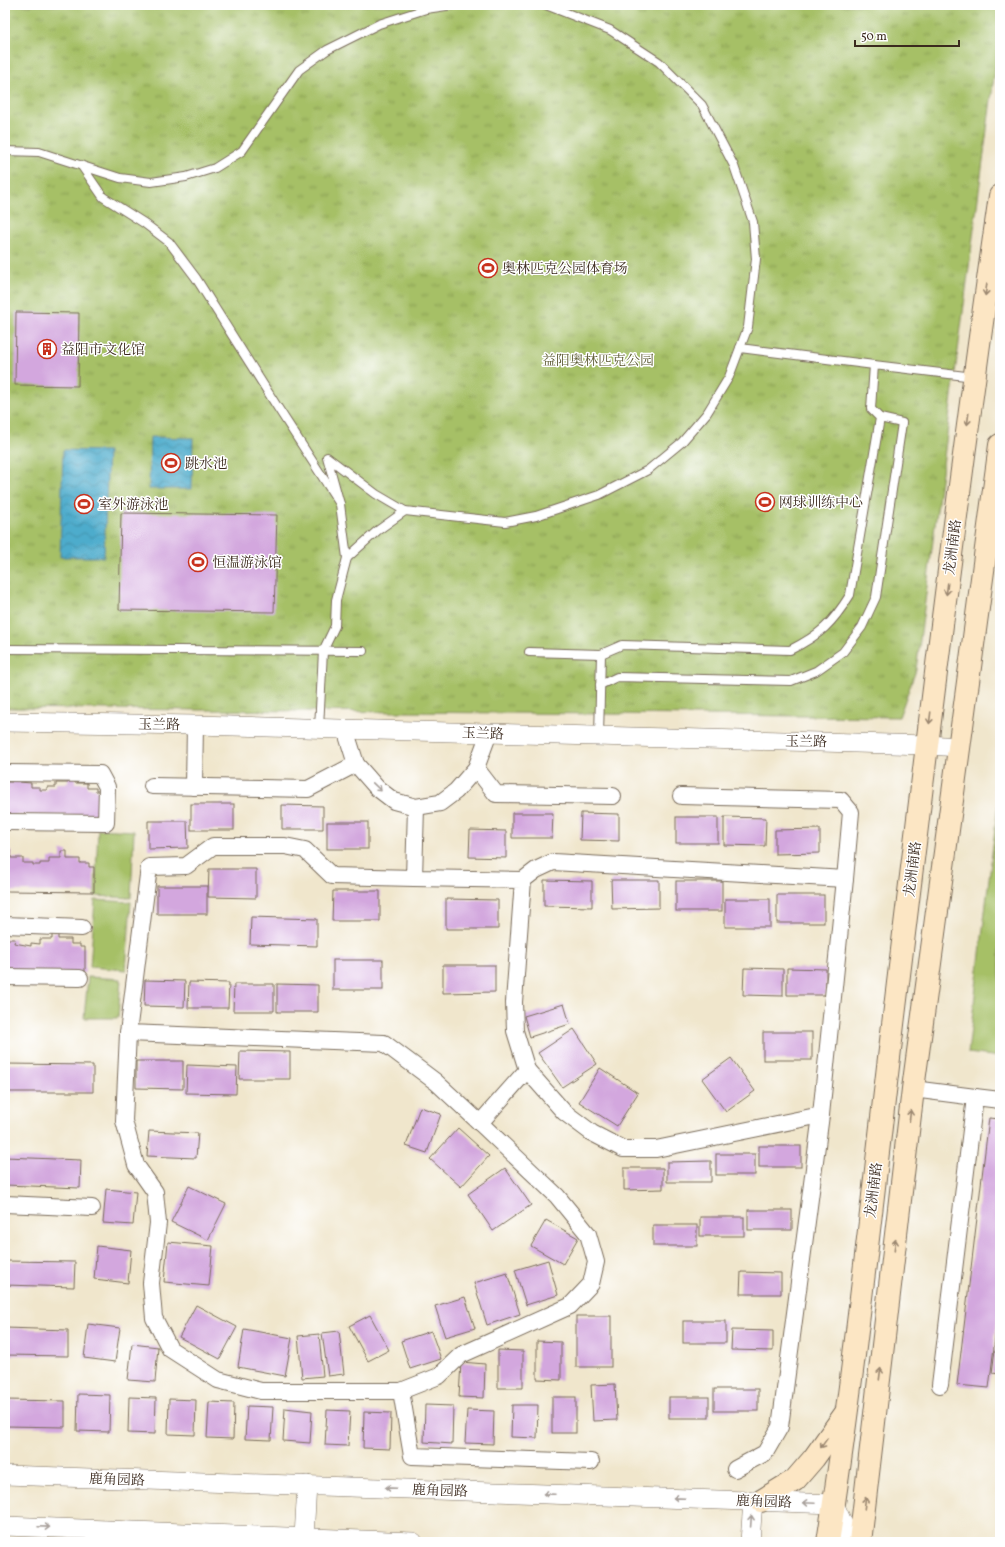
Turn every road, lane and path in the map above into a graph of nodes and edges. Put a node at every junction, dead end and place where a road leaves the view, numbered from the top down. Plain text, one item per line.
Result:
1 (452, 5) edge
2 (546, 5) edge
3 (5, 151) edge
4 (81, 165) junction
5 (1000, 196) edge
6 (740, 348) junction
7 (874, 365) junction
8 (974, 378) junction
9 (880, 418) junction
10 (1000, 445) edge
11 (340, 504) junction
12 (405, 511) junction
13 (347, 558) junction
14 (5, 649) edge
15 (323, 651) junction
16 (364, 651) dead end
17 (529, 652) dead end
18 (601, 654) junction
19 (600, 685) junction
20 (5, 722) edge
21 (195, 725) junction
22 (319, 728) junction
23 (345, 729) junction
24 (489, 733) junction
25 (599, 736) junction
26 (927, 745) junction
27 (960, 747) junction
28 (356, 764) junction
29 (476, 768) junction
30 (5, 773) edge
31 (152, 786) dead end
32 (194, 786) junction
33 (613, 796) dead end
34 (680, 796) dead end
35 (416, 807) junction
36 (5, 822) edge
37 (414, 878) junction
38 (845, 879) junction
39 (523, 880) junction
40 (5, 925) edge
41 (82, 928) dead end
42 (5, 977) edge
43 (80, 978) dead end
44 (128, 1033) junction
45 (527, 1070) junction
46 (913, 1089) junction
47 (975, 1097) junction
48 (1000, 1100) edge
49 (821, 1115) junction
50 (480, 1122) junction
51 (5, 1204) edge
52 (92, 1208) dead end
53 (940, 1385) dead end
54 (401, 1391) junction
55 (847, 1411) junction
56 (591, 1462) dead end
57 (735, 1469) dead end
58 (5, 1475) edge
59 (307, 1486) junction
60 (757, 1501) junction
61 (834, 1504) junction
62 (5, 1526) edge
63 (304, 1537) junction
64 (370, 1541) edge
65 (413, 1542) edge
66 (750, 1542) edge
67 (828, 1542) edge
68 (852, 1542) edge
69 (860, 1542) edge

1 - 4 lane
2 - 6 lane
3 - 4 lane
4 - 11 lane
5 -> 8 main road, 龙洲南路
6 - 7 lane
6 - 12 lane
7 - 8 lane
7 - 9 lane
8 -> 26 main road, 龙洲南路
9 - 18 lane
9 - 19 lane
10 - 27 main road, 龙洲南路
11 - 12 lane
11 - 13 lane
12 - 13 lane
13 - 15 lane
14 - 15 lane
15 - 16 lane
15 - 22 lane
17 - 18 lane
18 - 19 lane
19 - 25 lane
20 - 21 street, 玉兰路
21 - 22 street, 玉兰路
21 - 32 street
22 - 23 street, 玉兰路
23 - 24 street, 玉兰路
23 - 28 street
24 - 25 street, 玉兰路
24 - 29 street
25 - 26 street, 玉兰路
26 - 27 street, 玉兰路
26 - 55 main road, 龙洲南路
27 - 46 main road, 龙洲南路
28 - 32 street
28 -> 35 street
29 - 33 street
29 - 35 street
30 - 36 street
31 - 32 street
34 - 38 street
35 - 37 street
37 - 39 street
37 - 44 street
38 - 39 street
38 - 49 street
39 - 45 street
40 - 41 street
42 - 43 street
44 - 50 street
44 - 54 street
45 - 49 street
45 - 50 street
46 - 47 street
69 -> 46 main road, 龙洲南路
47 - 48 street
47 - 53 street
49 - 57 street
50 - 54 street
51 - 52 street
54 - 56 street
55 -> 60 main road
55 - 61 main road, 龙洲南路
58 - 59 street, 鹿角园路
60 -> 59 street, 鹿角园路
59 - 63 street
61 -> 60 street, 鹿角园路
66 -> 60 street
61 - 67 main road, 龙洲南路
61 - 68 street
62 -> 63 street
63 - 64 street
64 - 65 street

